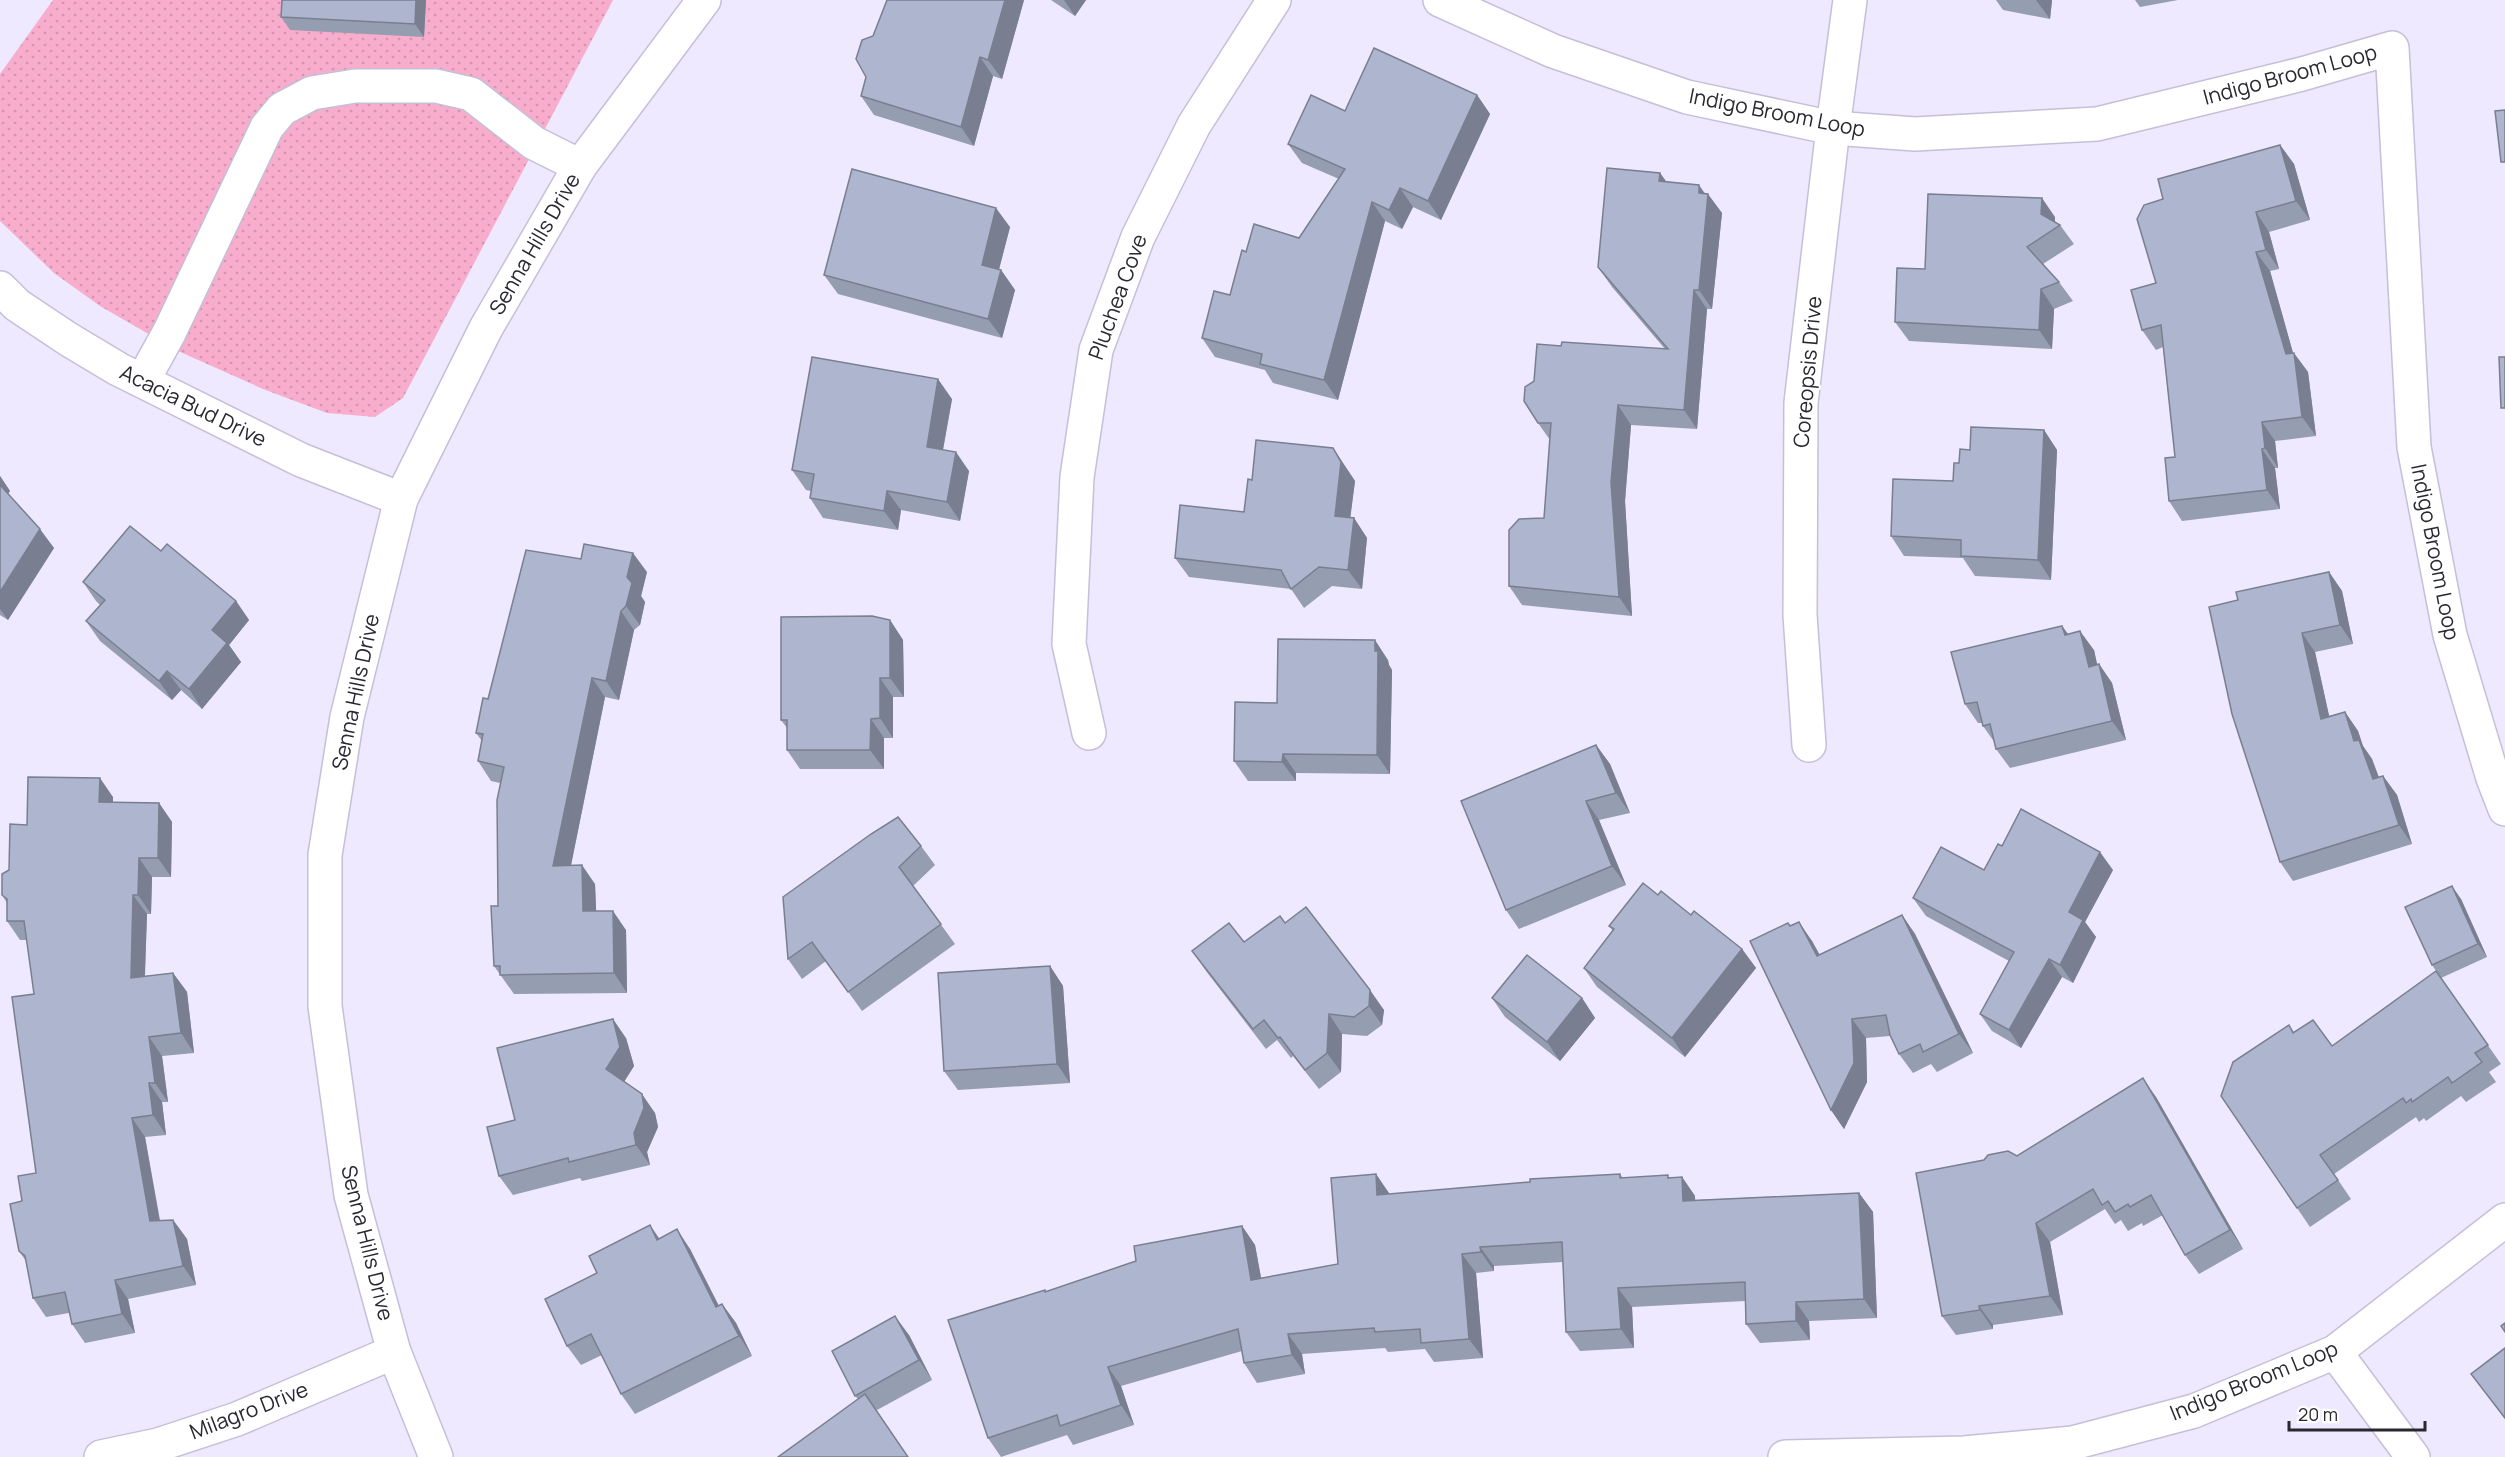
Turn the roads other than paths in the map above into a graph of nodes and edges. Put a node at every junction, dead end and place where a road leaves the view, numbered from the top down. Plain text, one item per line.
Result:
1 (704, 0) edge
2 (1274, 0) edge
3 (1440, 0) edge
4 (1850, 0) edge
5 (1833, 128) junction
6 (580, 166) junction
7 (0, 288) edge
8 (143, 380) junction
9 (401, 499) junction
10 (1089, 733) dead end
11 (1809, 745) dead end
12 (2505, 809) edge
13 (2505, 1220) edge
14 (2335, 1352) junction
15 (394, 1353) junction
16 (101, 1457) edge
17 (436, 1457) edge
18 (1785, 1457) edge
19 (2413, 1457) edge

1 - 6 street, Senna Hills Drive
2 - 10 street, Pluchea Cove
3 - 5 street, Indigo Broom Loop
4 - 5 street, Coreopsis Drive
5 - 11 street, Coreopsis Drive
5 - 12 street, Indigo Broom Loop
6 - 8 street
6 - 9 street, Senna Hills Drive
7 - 8 street, Acacia Bud Drive
8 - 9 street, Acacia Bud Drive
9 - 15 street, Senna Hills Drive
13 - 14 street, Indigo Broom Loop
14 - 18 street, Indigo Broom Loop
14 - 19 street
15 - 16 street, Milagro Drive
15 - 17 street, Senna Hills Drive

